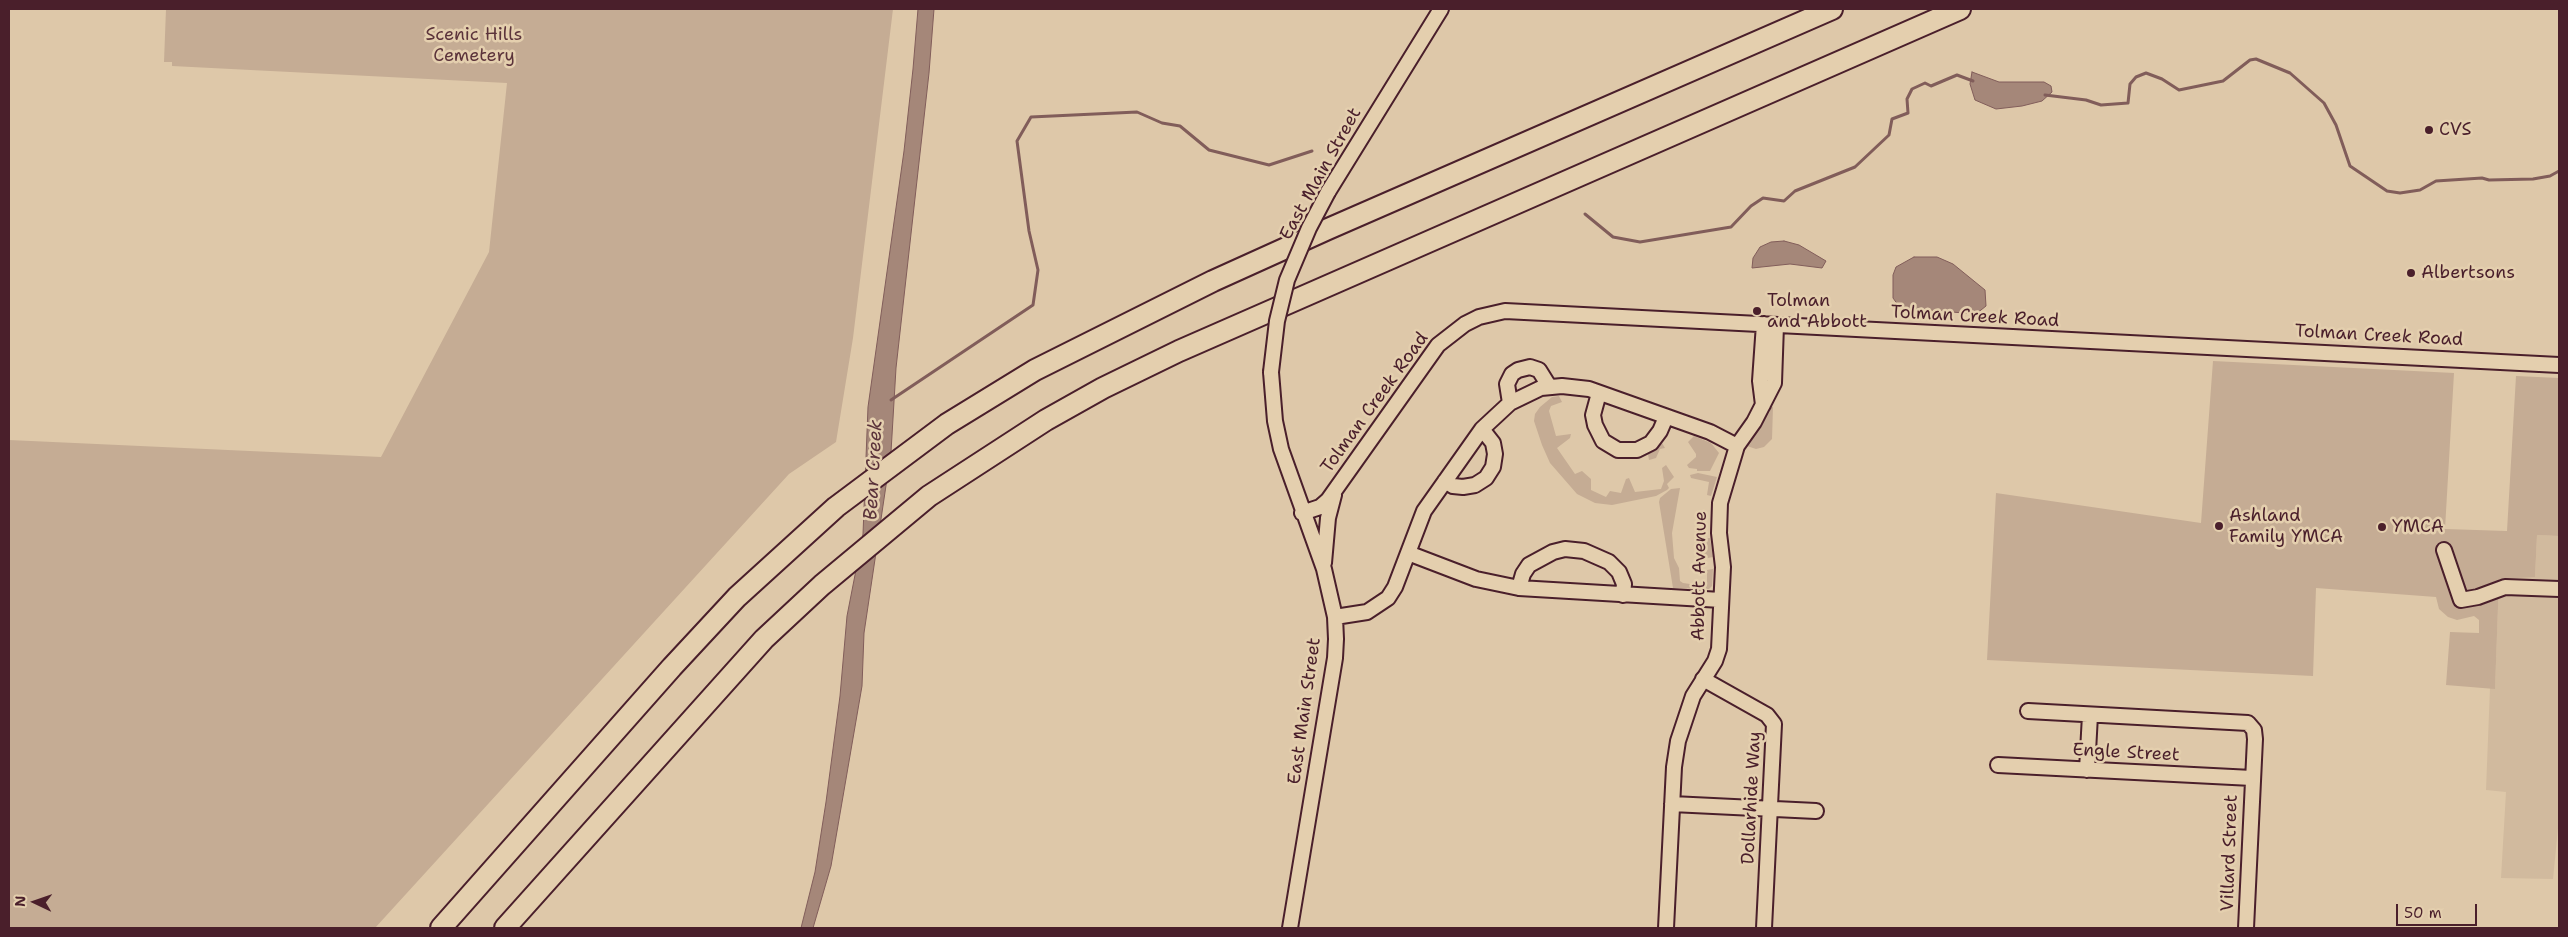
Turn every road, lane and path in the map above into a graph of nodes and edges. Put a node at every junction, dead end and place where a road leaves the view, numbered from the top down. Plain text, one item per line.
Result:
1 (1441, 9) edge
2 (1832, 9) edge
3 (1960, 9) edge
4 (1770, 325) junction
5 (2559, 364) edge
6 (1549, 386) junction
7 (1599, 393) junction
8 (1510, 403) junction
9 (1666, 416) junction
10 (1482, 429) junction
11 (1737, 446) junction
12 (1445, 481) junction
13 (1337, 487) junction
14 (1302, 513) junction
15 (2444, 550) dead end
16 (1408, 554) junction
17 (1324, 569) junction
18 (1519, 588) junction
19 (2559, 589) edge
20 (1623, 595) junction
21 (1721, 600) junction
22 (1334, 617) junction
23 (1703, 679) junction
24 (2028, 712) dead end
25 (2090, 715) junction
26 (1998, 765) dead end
27 (2087, 770) junction
28 (2252, 778) junction
29 (1672, 804) junction
30 (1770, 808) junction
31 (1816, 811) dead end
32 (442, 928) edge
33 (505, 928) edge
34 (1290, 928) edge
35 (1666, 928) edge
36 (1764, 928) edge
37 (2246, 928) edge

1 - 14 street, East Main Street, bridge
2 - 32 highway
3 - 33 highway
4 - 5 street, Tolman Creek Road
4 - 11 street, Abbott Avenue
4 - 13 street, Tolman Creek Road
6 - 7 street
6 - 8 street
6 - 8 street
7 - 9 street
7 - 9 street
8 - 10 street
9 - 11 street
10 - 12 street
10 - 12 street
11 - 21 street, Abbott Avenue
12 - 16 street
13 - 14 street, Tolman Creek Road
13 - 17 street
14 - 17 street, East Main Street
15 - 19 street
16 - 18 street
16 - 22 street
17 - 22 street, East Main Street
18 - 20 street
18 - 20 street
20 - 21 street
21 - 23 street, Abbott Avenue
22 - 34 street, East Main Street
23 - 29 street, Abbott Avenue
23 - 30 street, Dollarhide Way
24 - 25 street
25 - 27 street
25 - 28 street, Villard Street
26 - 27 street, Engle Street
27 - 28 street, Engle Street
28 - 37 street, Villard Street
29 - 30 street
29 - 35 street, Abbott Avenue
30 - 31 street
30 - 36 street, Dollarhide Way

